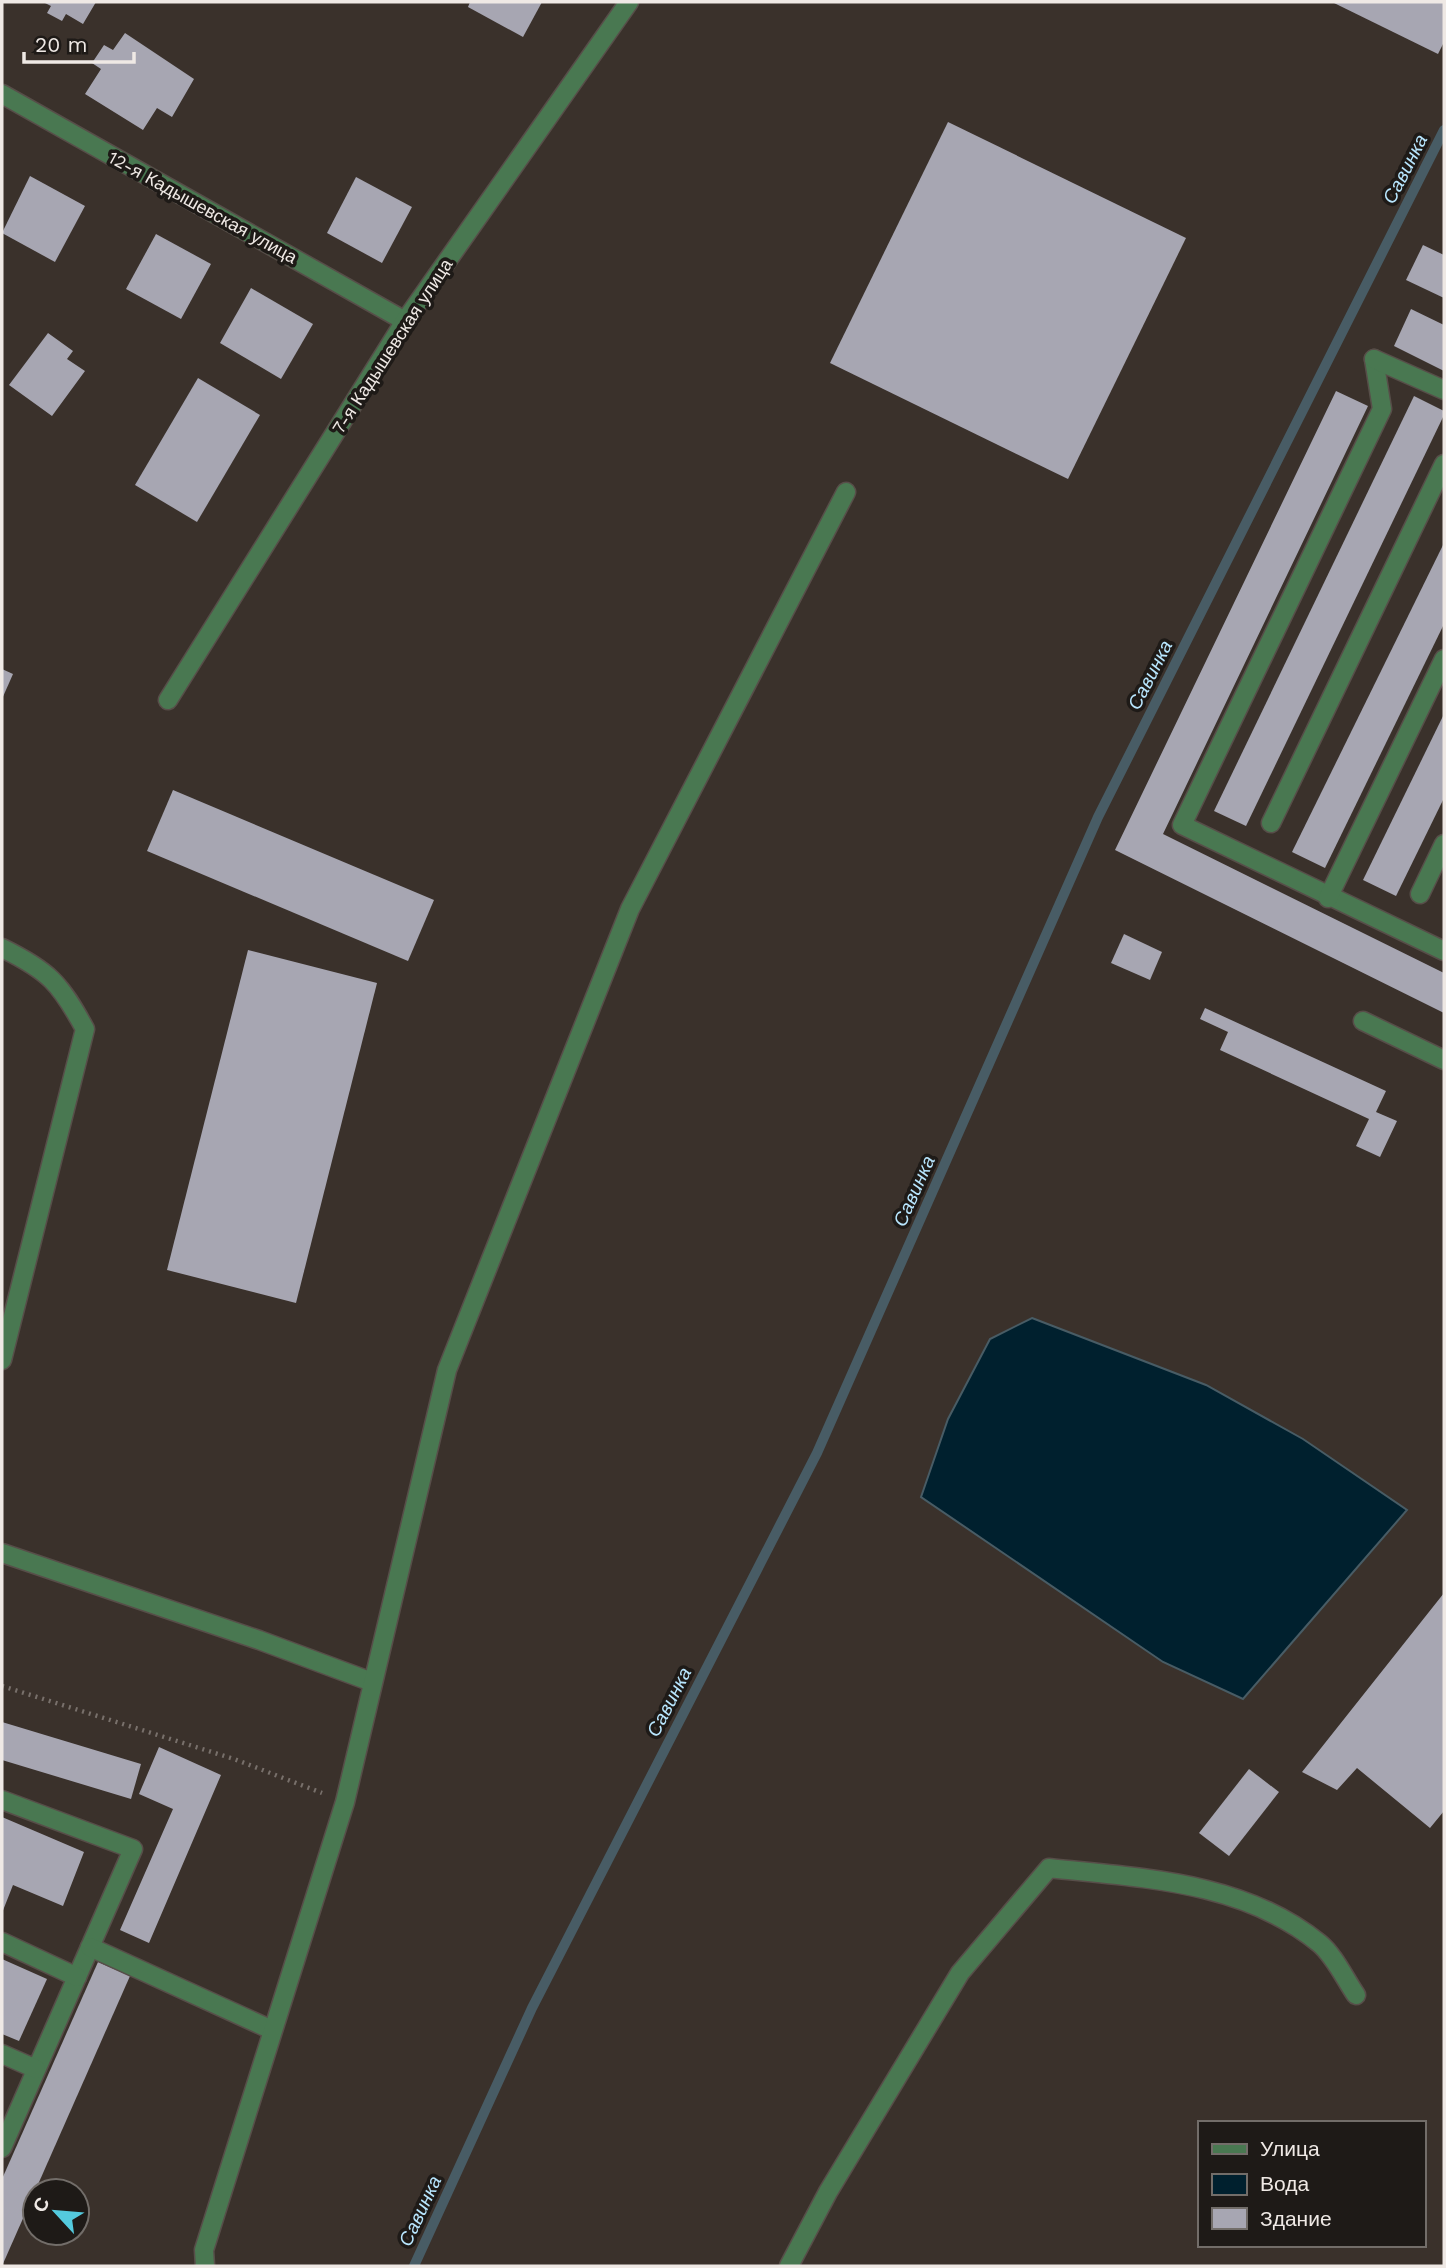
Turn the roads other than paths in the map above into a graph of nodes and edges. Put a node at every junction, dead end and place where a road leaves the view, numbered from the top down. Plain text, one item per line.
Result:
1 (629, 2) edge
2 (2, 94) edge
3 (405, 321) junction
4 (1444, 390) edge
5 (1444, 464) edge
6 (846, 492) dead end
7 (1444, 659) edge
8 (168, 700) dead end
9 (1271, 823) dead end
10 (1444, 844) edge
11 (1420, 894) dead end
12 (1328, 898) junction
13 (2, 948) edge
14 (1444, 951) edge
15 (1363, 1021) dead end
16 (1444, 1060) edge
17 (2, 1360) edge
18 (2, 1553) edge
19 (372, 1682) junction
20 (2, 1800) edge
21 (2, 1942) edge
22 (90, 1947) junction
23 (77, 1977) junction
24 (1356, 1995) dead end
25 (272, 2030) junction
26 (2, 2054) edge
27 (36, 2069) junction
28 (2, 2148) edge
29 (205, 2266) edge
30 (789, 2266) edge

1 - 3 street, 7-я Кадышевская улица
2 - 3 street, 12-я Кадышевская улица
3 - 8 street, 7-я Кадышевская улица
4 - 12 street
5 - 9 street
6 - 19 street
7 - 12 street
10 - 11 street
12 - 14 street
13 - 17 street
15 - 16 street
18 - 19 street
19 - 25 street
20 - 22 street
21 - 23 street
22 - 23 street
22 - 25 street
23 - 27 street
24 - 30 street
25 - 29 street
26 - 27 street
27 - 28 street

